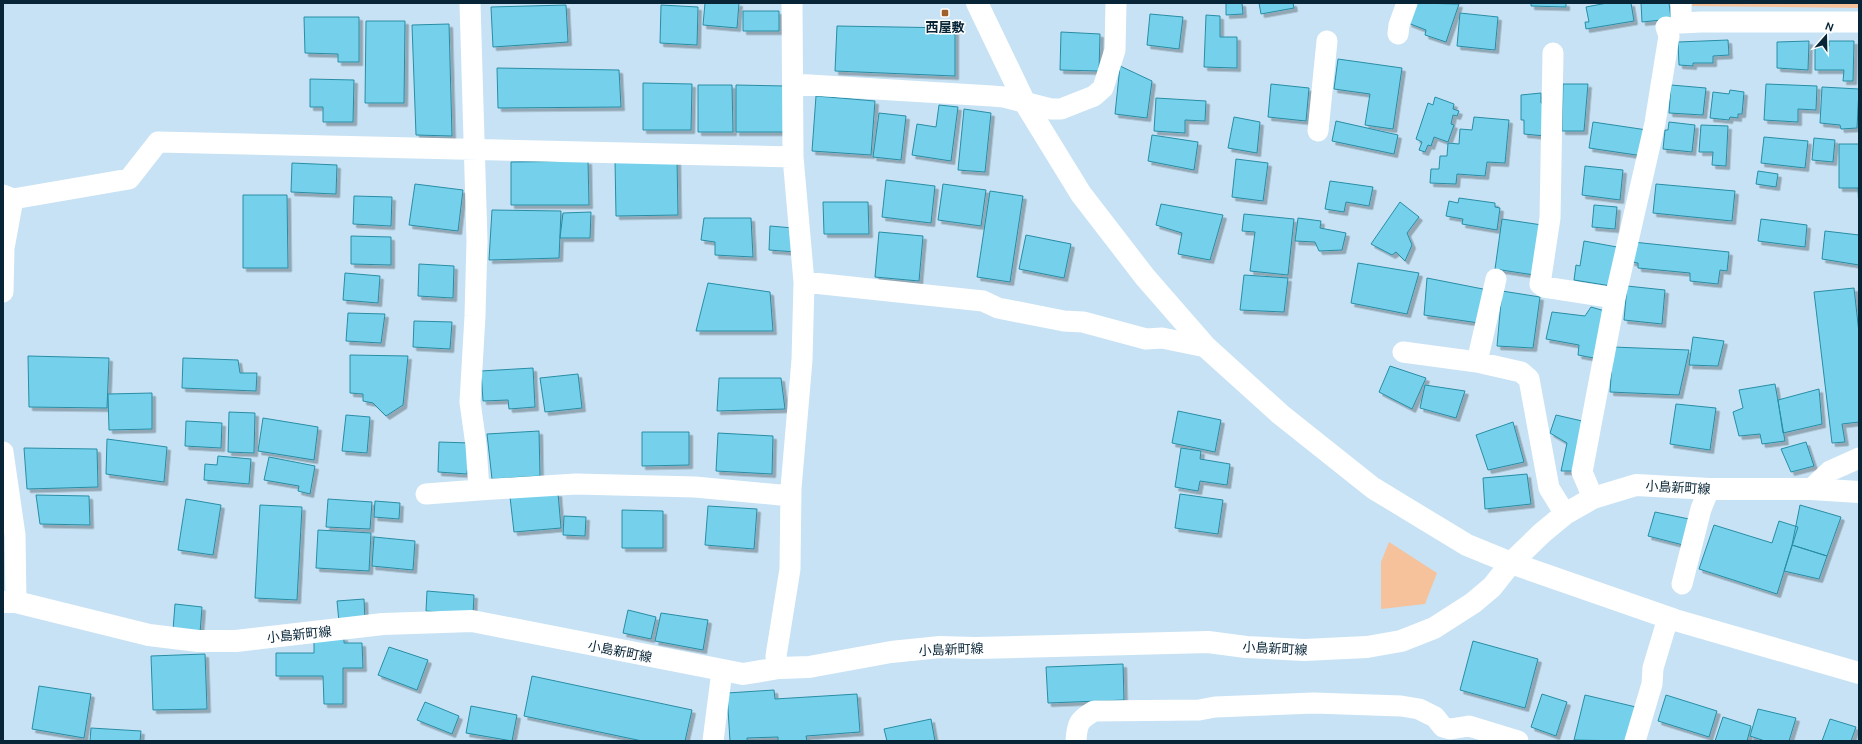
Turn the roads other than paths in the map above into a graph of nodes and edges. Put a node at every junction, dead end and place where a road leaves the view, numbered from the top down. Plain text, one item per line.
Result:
1 (470, 3) edge
2 (792, 3) edge
3 (977, 3) edge
4 (1116, 3) edge
5 (1407, 3) edge
6 (1681, 3) edge
7 (1859, 22) edge
8 (1666, 27) dead end
9 (1398, 34) dead end
10 (1327, 42) dead end
11 (1553, 53) dead end
12 (793, 84) junction
13 (1025, 103) junction
14 (1318, 131) dead end
15 (475, 149) junction
16 (792, 157) junction
17 (8, 197) edge
18 (1496, 279) dead end
19 (804, 282) junction
20 (3, 292) edge
21 (1615, 298) junction
22 (1206, 347) junction
23 (1403, 352) dead end
24 (1477, 362) junction
25 (3, 452) edge
26 (1859, 458) edge
27 (1709, 489) junction
28 (1811, 489) junction
29 (479, 490) junction
30 (1859, 492) edge
31 (426, 494) dead end
32 (791, 496) junction
33 (1593, 498) junction
34 (1565, 514) junction
35 (1511, 563) junction
36 (1682, 584) dead end
37 (10, 602) edge
38 (1668, 618) junction
39 (779, 668) junction
40 (722, 671) junction
41 (1859, 673) edge
42 (714, 741) edge
43 (1076, 741) edge
44 (1518, 741) edge
45 (1635, 741) edge

1 - 15 street
2 - 12 street
3 - 13 main road
4 - 13 street
5 - 9 street
6 - 7 street
8 - 21 street
10 - 14 street
11 - 21 street
12 - 13 street
12 - 16 street
13 - 22 main road
15 - 16 street
15 - 17 street
15 - 29 street
16 - 19 street
17 - 20 street
18 - 24 street
19 - 22 street
19 - 32 street
21 - 33 street
22 - 35 main road
23 - 24 street
24 - 34 street
25 - 37 street
26 - 28 street
27 - 28 main road, 小島新町線
27 - 33 main road, 小島新町線
27 - 36 street
28 - 30 main road, 小島新町線
29 - 31 street
29 - 32 street
32 - 39 street
33 - 34 main road, 小島新町線
34 - 35 main road, 小島新町線
35 - 38 main road
35 - 39 main road, 小島新町線
37 - 40 main road, 小島新町線
38 - 41 main road
38 - 45 street
39 - 40 main road, 小島新町線
40 - 42 street
43 - 44 street

